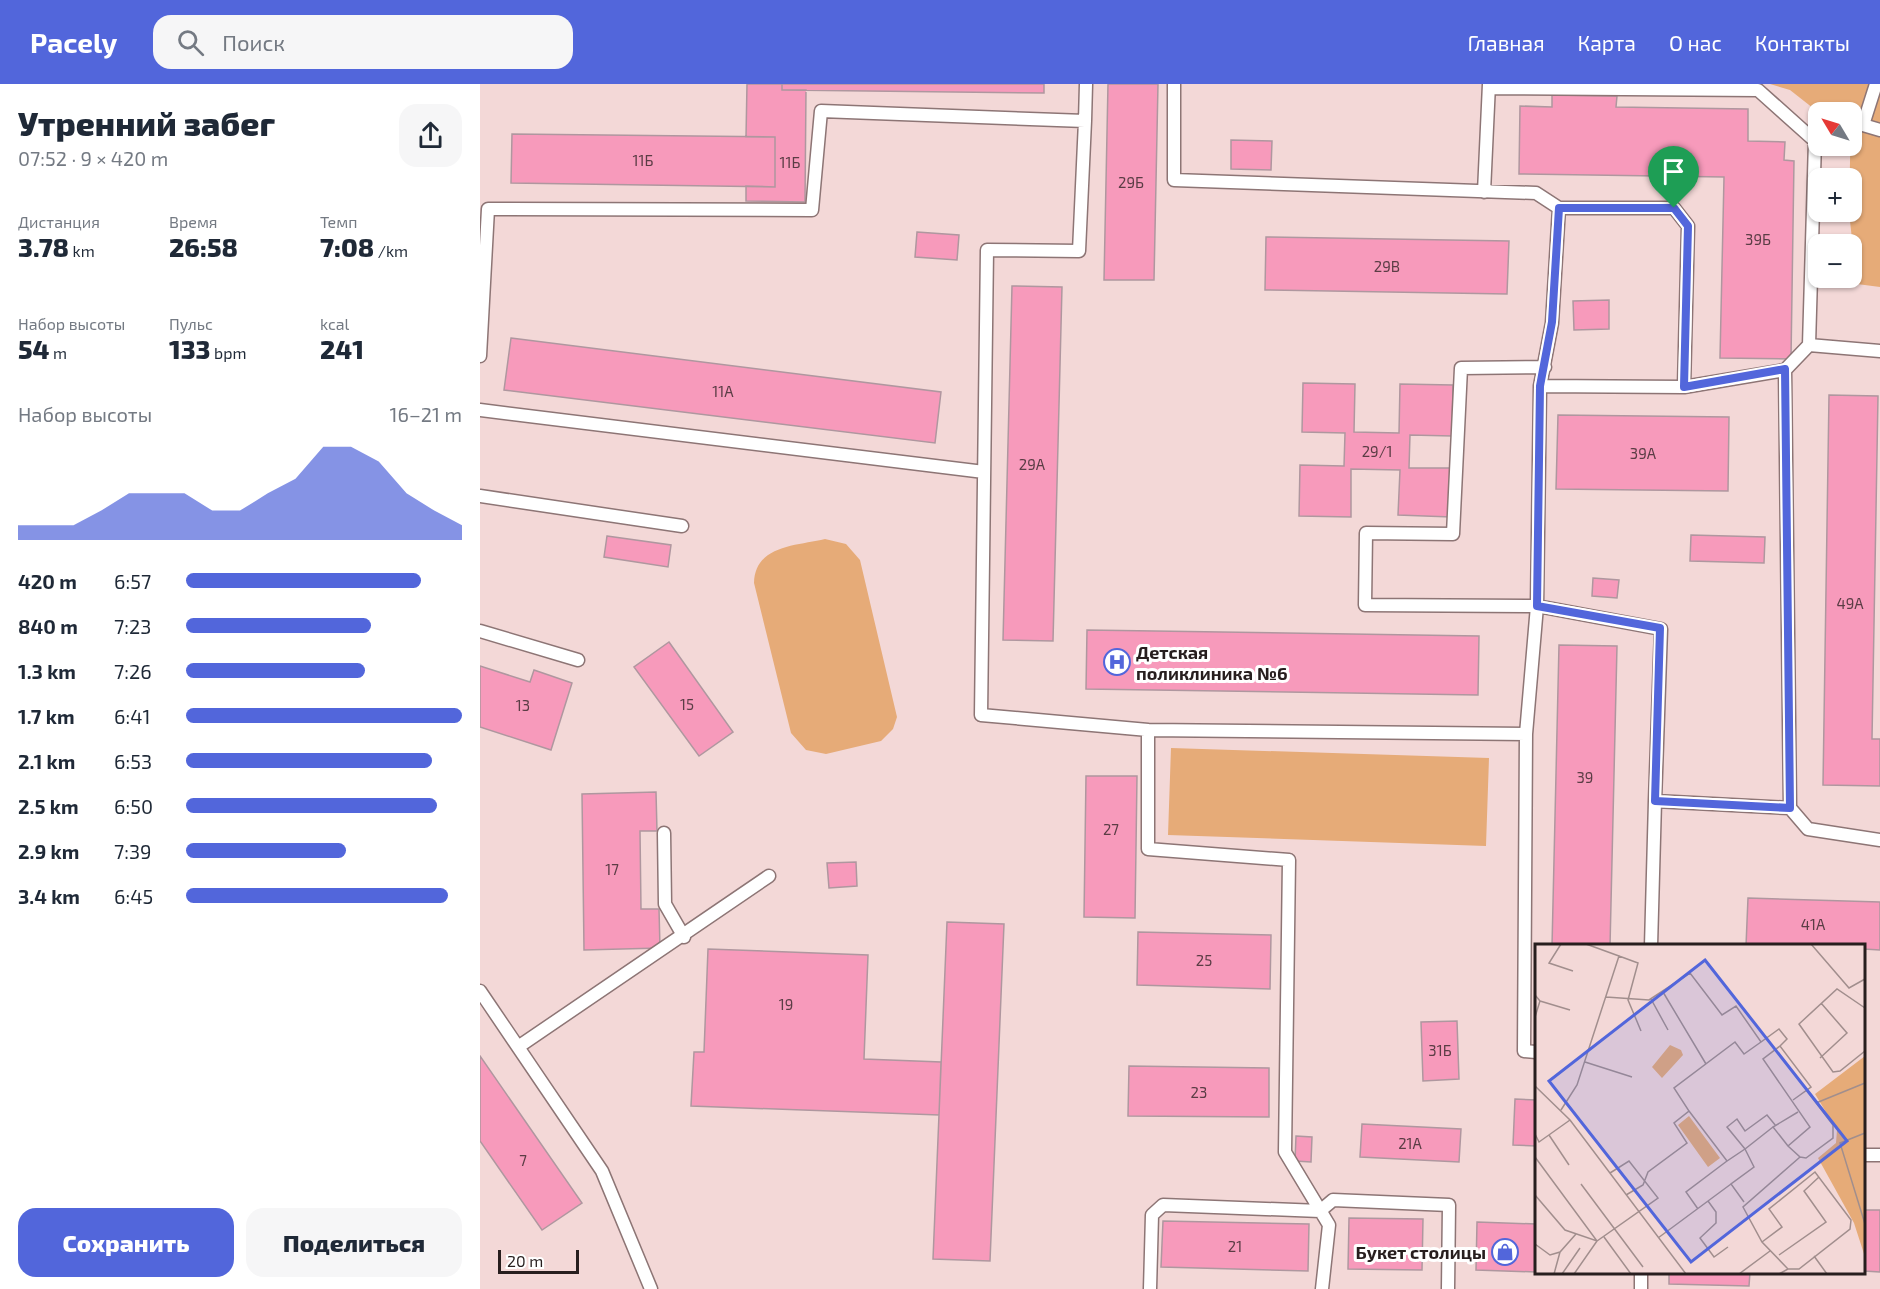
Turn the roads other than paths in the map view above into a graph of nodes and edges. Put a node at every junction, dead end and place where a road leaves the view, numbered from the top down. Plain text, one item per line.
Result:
1 (1086, 84) edge
2 (1174, 84) edge
3 (1876, 84) edge
4 (1489, 86) edge
5 (1587, 86) edge
6 (1085, 122) junction
7 (1880, 130) edge
8 (1484, 192) junction
9 (1559, 208) junction
10 (1809, 345) junction
11 (1880, 351) edge
12 (480, 356) edge
13 (1545, 367) junction
14 (1785, 369) junction
15 (1540, 386) junction
16 (1684, 387) junction
17 (480, 410) edge
18 (984, 472) junction
19 (480, 496) edge
20 (682, 526) dead end
21 (1537, 606) junction
22 (480, 631) edge
23 (578, 660) dead end
24 (1148, 730) junction
25 (1526, 734) junction
26 (1655, 801) junction
27 (1790, 808) junction
28 (664, 833) dead end
29 (1880, 840) edge
30 (770, 876) dead end
31 (684, 936) junction
32 (1651, 944) edge
33 (480, 991) edge
34 (518, 1047) junction
35 (1535, 1052) edge
36 (1320, 1211) junction
37 (651, 1289) edge
38 (1150, 1289) edge
39 (1322, 1289) edge
40 (1448, 1289) edge

1 - 6 lane
2 - 8 lane
3 - 7 lane
4 - 5 lane
4 - 8 lane
5 - 10 lane
6 - 12 lane
6 - 18 lane
8 - 9 lane
9 - 13 lane
9 - 16 lane
10 - 11 lane
10 - 14 lane
13 - 15 lane
13 - 21 lane
14 - 16 lane
14 - 27 lane
15 - 16 lane
15 - 21 lane
17 - 18 lane
18 - 24 lane
19 - 20 lane
21 - 25 lane
21 - 26 lane
22 - 23 lane
24 - 25 lane
24 - 36 lane
25 - 35 lane
26 - 27 lane
26 - 32 lane
27 - 29 lane
28 - 31 lane
30 - 31 lane
31 - 34 lane
33 - 34 lane
34 - 37 lane
36 - 38 lane
36 - 39 lane
36 - 40 lane

